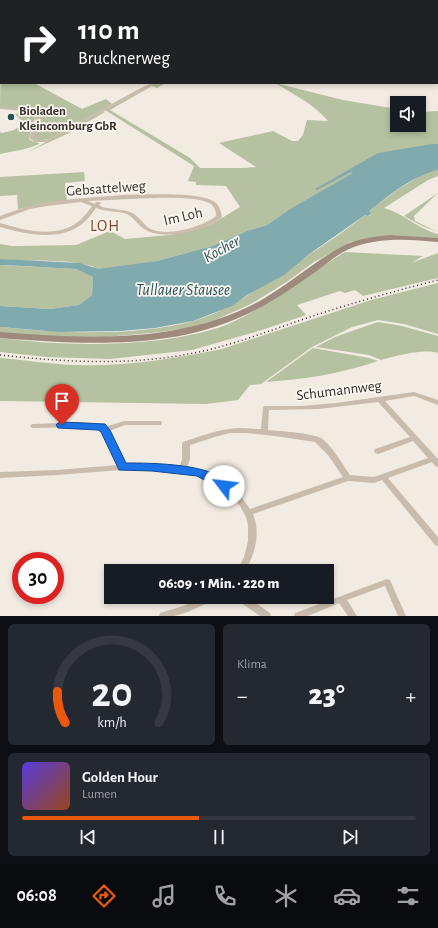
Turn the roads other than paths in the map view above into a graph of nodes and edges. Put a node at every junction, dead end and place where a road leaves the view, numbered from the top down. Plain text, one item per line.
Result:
1 (153, 84) edge
2 (0, 108) edge
3 (102, 199) junction
4 (83, 201) junction
5 (214, 204) joint
6 (96, 206) junction
7 (0, 218) edge
8 (0, 225) edge
9 (438, 240) edge
10 (0, 335) edge
11 (380, 400) junction
12 (438, 403) edge
13 (159, 422) dead end
14 (34, 426) dead end
15 (105, 430) junction
16 (264, 432) junction
17 (415, 438) junction
18 (378, 451) dead end
19 (436, 461) edge
20 (122, 467) junction
21 (182, 470) junction
22 (0, 475) edge
23 (348, 478) junction
24 (384, 478) junction
25 (248, 513) junction
26 (438, 543) edge
27 (244, 564) edge
28 (341, 599) junction
29 (196, 604) edge
30 (250, 604) edge
31 (163, 616) edge
32 (268, 616) edge
33 (298, 616) edge
34 (354, 616) edge
35 (402, 616) edge

1 - 2 street
3 - 4 street, Gebsattelweg
3 - 5 street, Gebsattelweg
3 - 6 street
4 - 6 street, Im Loh
4 - 7 street, Gebsattelweg
5 - 6 street, Im Loh
6 - 8 street
9 - 10 street
11 - 12 street, Schumannweg
11 - 16 street, Schumannweg
11 - 17 street
13 - 15 street
14 - 15 street
15 - 20 street
16 - 21 street
16 - 23 street
17 - 18 street
17 - 19 street
19 - 24 street
20 - 21 street
20 - 22 street
21 - 25 street
23 - 24 street
23 - 25 street
24 - 26 street
25 - 27 street
28 - 33 street
28 - 34 street
28 - 35 street
29 - 31 street
30 - 32 street

